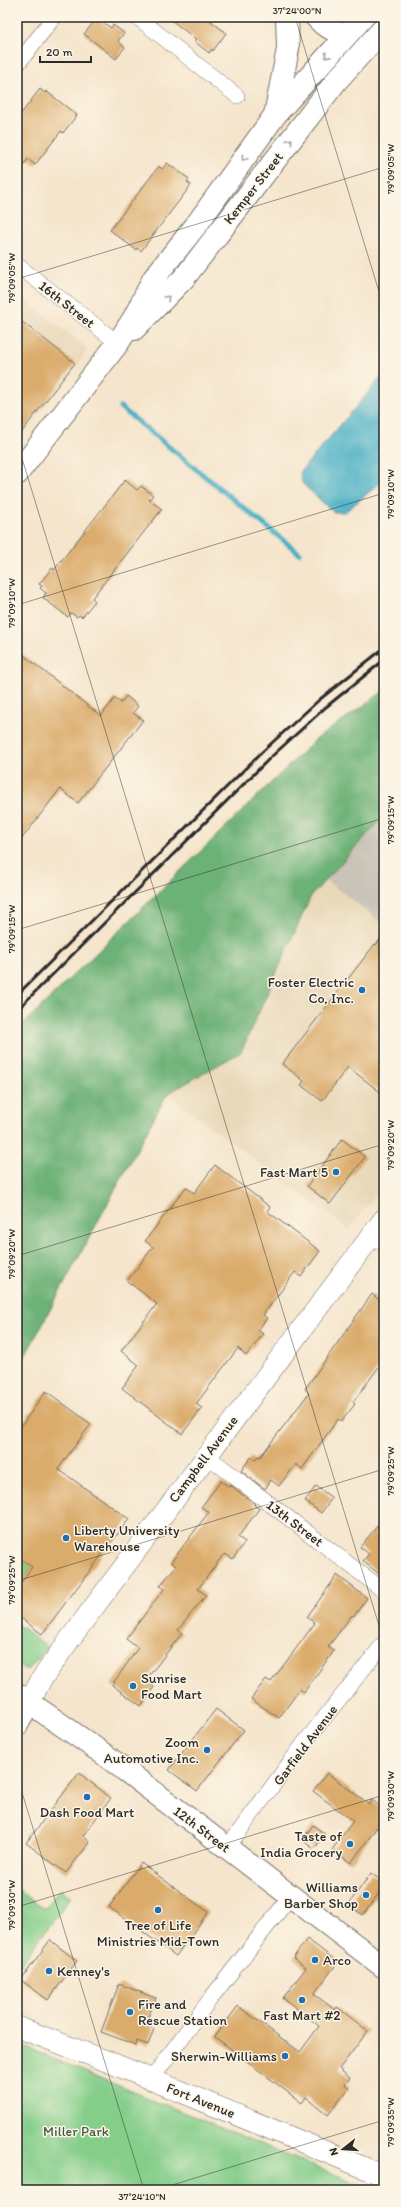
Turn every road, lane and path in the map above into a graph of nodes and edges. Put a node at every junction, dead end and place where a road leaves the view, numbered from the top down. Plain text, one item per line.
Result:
1 (54, 17) edge
2 (137, 17) edge
3 (287, 17) edge
4 (316, 17) edge
5 (362, 17) edge
6 (340, 26) edge
7 (384, 28) edge
8 (361, 51) junction
9 (17, 65) edge
10 (237, 96) dead end
11 (275, 115) junction
12 (17, 265) edge
13 (118, 343) junction
14 (17, 474) edge
15 (380, 1233) edge
16 (206, 1456) junction
17 (384, 1591) edge
18 (384, 1643) edge
19 (23, 1699) edge
20 (17, 1726) edge
21 (227, 1848) junction
22 (290, 1897) junction
23 (384, 1967) edge
24 (17, 2027) edge
25 (152, 2080) junction
26 (384, 2176) edge

1 - 9 street
2 - 10 street
3 - 11 main road
4 - 6 main road
5 - 6 main road, Kemper Street
6 - 8 main road
6 -> 11 main road, Kemper Street
7 - 8 main road, Kemper Street
13 -> 8 main road, Kemper Street
11 -> 13 main road, Kemper Street
12 - 13 street, 16th Street
13 - 14 main road, Kemper Street
15 - 16 main road, Campbell Avenue
16 - 17 street, 13th Street
16 - 19 main road, Campbell Avenue
18 - 21 street, Garfield Avenue
19 - 20 main road, Campbell Avenue
19 - 21 main road, 12th Street
21 - 22 main road, 12th Street
22 - 23 main road, 12th Street
22 - 25 street
24 - 25 main road, Fort Avenue
25 - 26 main road, Fort Avenue

